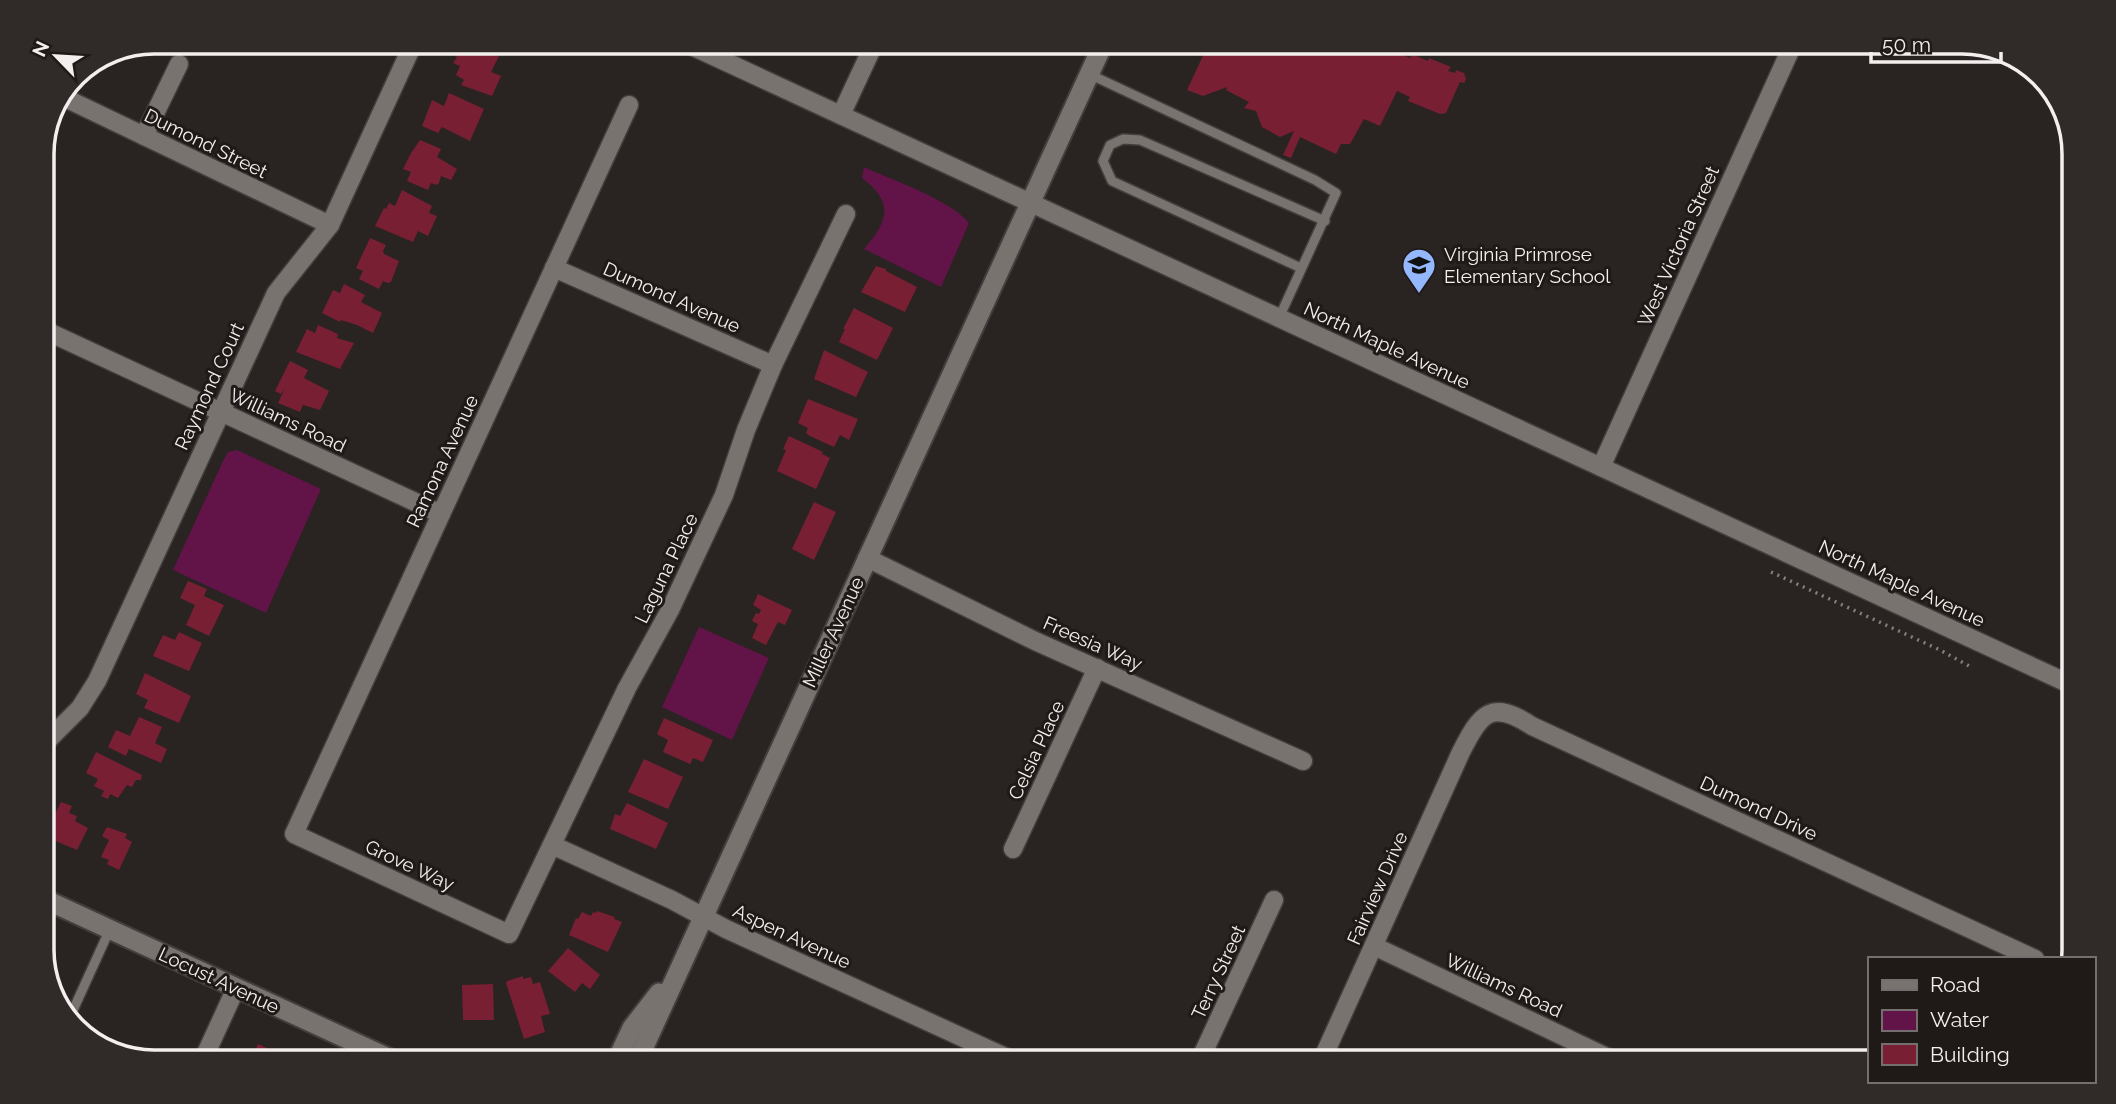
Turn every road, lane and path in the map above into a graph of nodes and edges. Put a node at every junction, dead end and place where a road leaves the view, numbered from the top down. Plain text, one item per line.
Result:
1 (408, 54) edge
2 (709, 54) edge
3 (869, 54) edge
4 (1099, 54) edge
5 (1789, 54) edge
6 (179, 64) dead end
7 (1090, 74) junction
8 (70, 100) edge
9 (629, 105) dead end
10 (841, 115) junction
11 (144, 136) junction
12 (1030, 202) junction
13 (846, 214) dead end
14 (1325, 221) junction
15 (330, 225) junction
16 (554, 268) junction
17 (1301, 268) junction
18 (1279, 318) junction
19 (54, 335) edge
20 (773, 365) junction
21 (220, 412) junction
22 (1601, 467) junction
23 (441, 514) junction
24 (867, 558) junction
25 (1771, 572) dead end
26 (1971, 667) dead end
27 (1097, 668) junction
28 (2062, 680) edge
29 (1472, 732) joint
30 (54, 734) edge
31 (1303, 761) dead end
32 (294, 834) joint
33 (552, 845) junction
34 (1013, 849) dead end
35 (1274, 900) dead end
36 (54, 903) edge
37 (702, 917) junction
38 (110, 929) junction
39 (509, 934) joint
40 (1374, 946) junction
41 (2031, 957) edge
42 (681, 964) junction
43 (236, 988) junction
44 (73, 1009) edge
45 (208, 1050) edge
46 (371, 1050) edge
47 (622, 1050) edge
48 (642, 1050) edge
49 (990, 1050) edge
50 (1205, 1050) edge
51 (1326, 1050) edge
52 (1592, 1050) edge

1 - 15 street, Raymond Court
2 - 10 street, North Maple Avenue
3 - 10 street
4 - 7 street, Miller Avenue
5 - 22 street, West Victoria Street
6 - 11 street
7 - 12 street, Miller Avenue
7 - 14 lane
8 - 11 street, Dumond Street
9 - 16 street, Ramona Avenue
10 - 12 street, North Maple Avenue
11 - 15 street, Dumond Street
12 - 18 street, North Maple Avenue
12 - 24 street, Miller Avenue
13 - 20 street, Laguna Place
14 - 17 lane
14 - 17 lane
15 - 21 street, Raymond Court
16 - 20 street, Dumond Avenue
16 - 23 street, Ramona Avenue
17 - 18 lane
18 - 22 street, North Maple Avenue
19 - 21 street, Williams Road
20 - 33 street, Laguna Place
21 - 23 street, Williams Road
21 - 30 street, Raymond Court
22 - 28 street, North Maple Avenue
23 - 32 street, Ramona Avenue
24 - 27 street, Freesia Way
24 - 37 street, Miller Avenue
25 - 26 path
27 - 31 street, Freesia Way
27 - 34 street, Celsia Place
29 - 40 street, Fairview Drive
29 - 41 street, Dumond Drive
32 - 39 street, Grove Way
33 - 37 street, Aspen Avenue
33 - 39 street, Laguna Place
35 - 50 street, Terry Street
36 - 38 street, Locust Avenue
37 - 42 street, Miller Avenue
37 - 49 street, Aspen Avenue
38 - 43 street, Locust Avenue
38 - 44 lane
40 - 51 street, Fairview Drive
40 - 52 street, Williams Road
42 - 47 street
42 - 48 street, Miller Avenue
43 - 45 street
43 - 46 street, Locust Avenue

